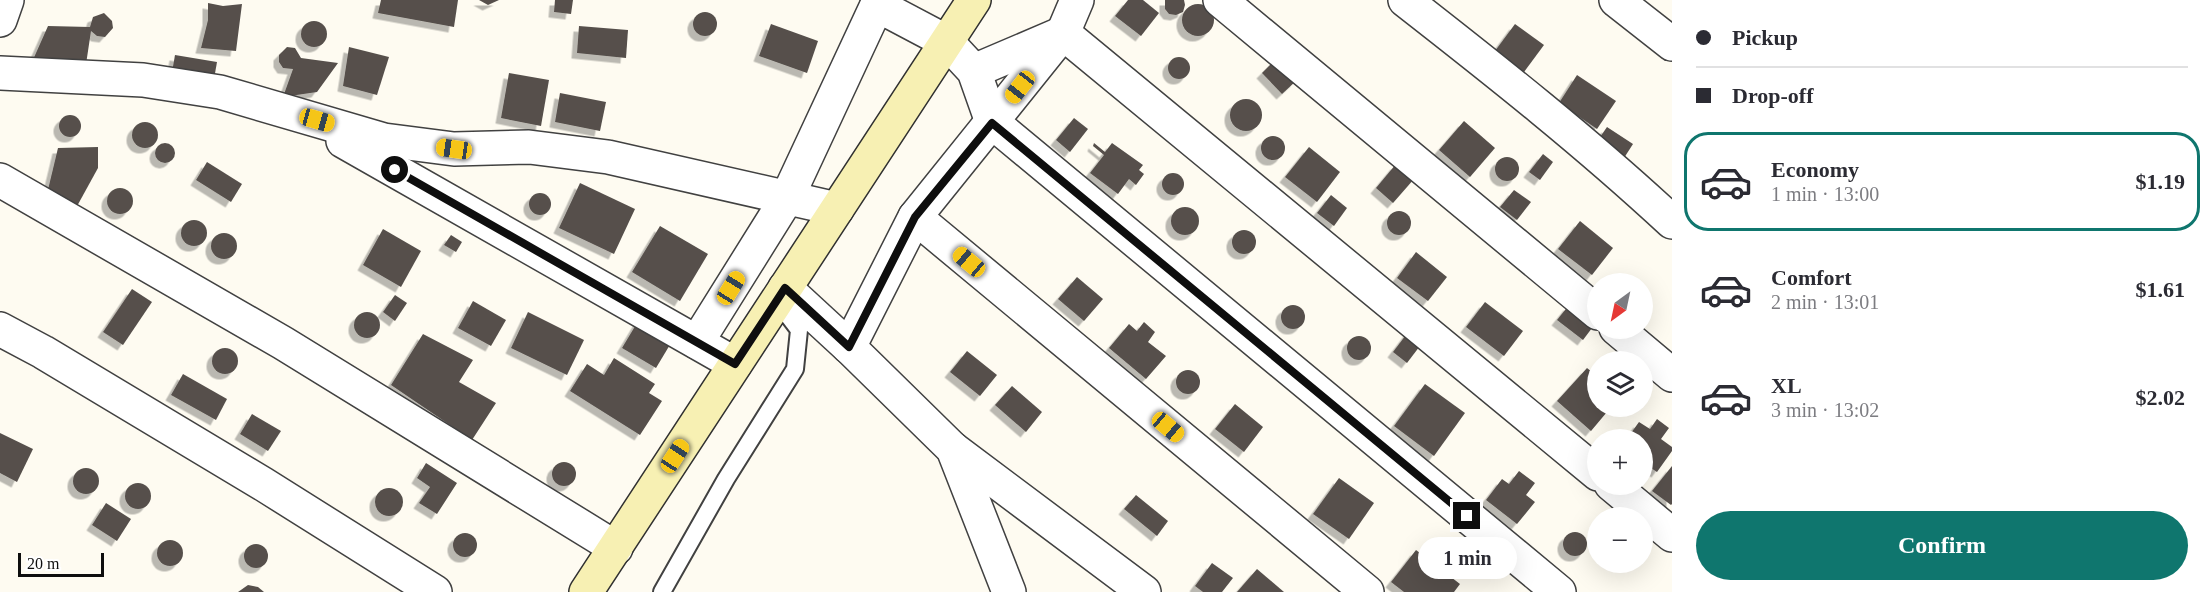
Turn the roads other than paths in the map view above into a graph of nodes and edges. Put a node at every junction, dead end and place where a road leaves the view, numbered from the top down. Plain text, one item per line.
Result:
1 (7, 0) edge
2 (974, 0) edge
3 (1077, 0) edge
4 (1220, 0) edge
5 (1405, 0) edge
6 (1616, 0) edge
7 (878, 3) edge
8 (0, 20) edge
9 (1062, 33) junction
10 (947, 42) junction
11 (1672, 44) edge
12 (974, 71) junction
13 (0, 73) edge
14 (295, 113) junction
15 (992, 123) junction
16 (0, 180) edge
17 (786, 198) junction
18 (837, 209) junction
19 (915, 217) junction
20 (1672, 222) edge
21 (781, 294) junction
22 (1587, 304) edge
23 (0, 329) edge
24 (1629, 339) edge
25 (697, 342) junction
26 (849, 347) junction
27 (735, 364) junction
28 (1672, 375) edge
29 (953, 449) junction
30 (1587, 465) edge
31 (1624, 495) edge
32 (1672, 535) edge
33 (616, 548) junction
34 (435, 592) edge
35 (586, 592) edge
36 (662, 592) edge
37 (1010, 592) edge
38 (1144, 592) edge
39 (1367, 592) edge
40 (1559, 592) edge

1 - 8 street
2 - 10 main road
3 - 9 street
4 - 22 street
5 - 20 street
6 - 11 street
7 - 10 street
7 - 17 street
9 - 12 street
9 - 15 street
9 - 30 street
10 - 12 street
10 - 18 main road
12 - 15 street
13 - 14 street
14 - 17 street
14 - 25 street
15 - 19 street
15 - 40 street
16 - 33 street
17 - 18 street
17 - 25 street
18 - 21 main road
19 - 26 street
19 - 39 street
21 - 26 street
21 - 27 main road
21 - 36 lane
23 - 34 street
24 - 28 street
25 - 27 street
26 - 29 street
27 - 33 main road
29 - 37 street
29 - 38 street
31 - 32 street
33 - 35 main road

